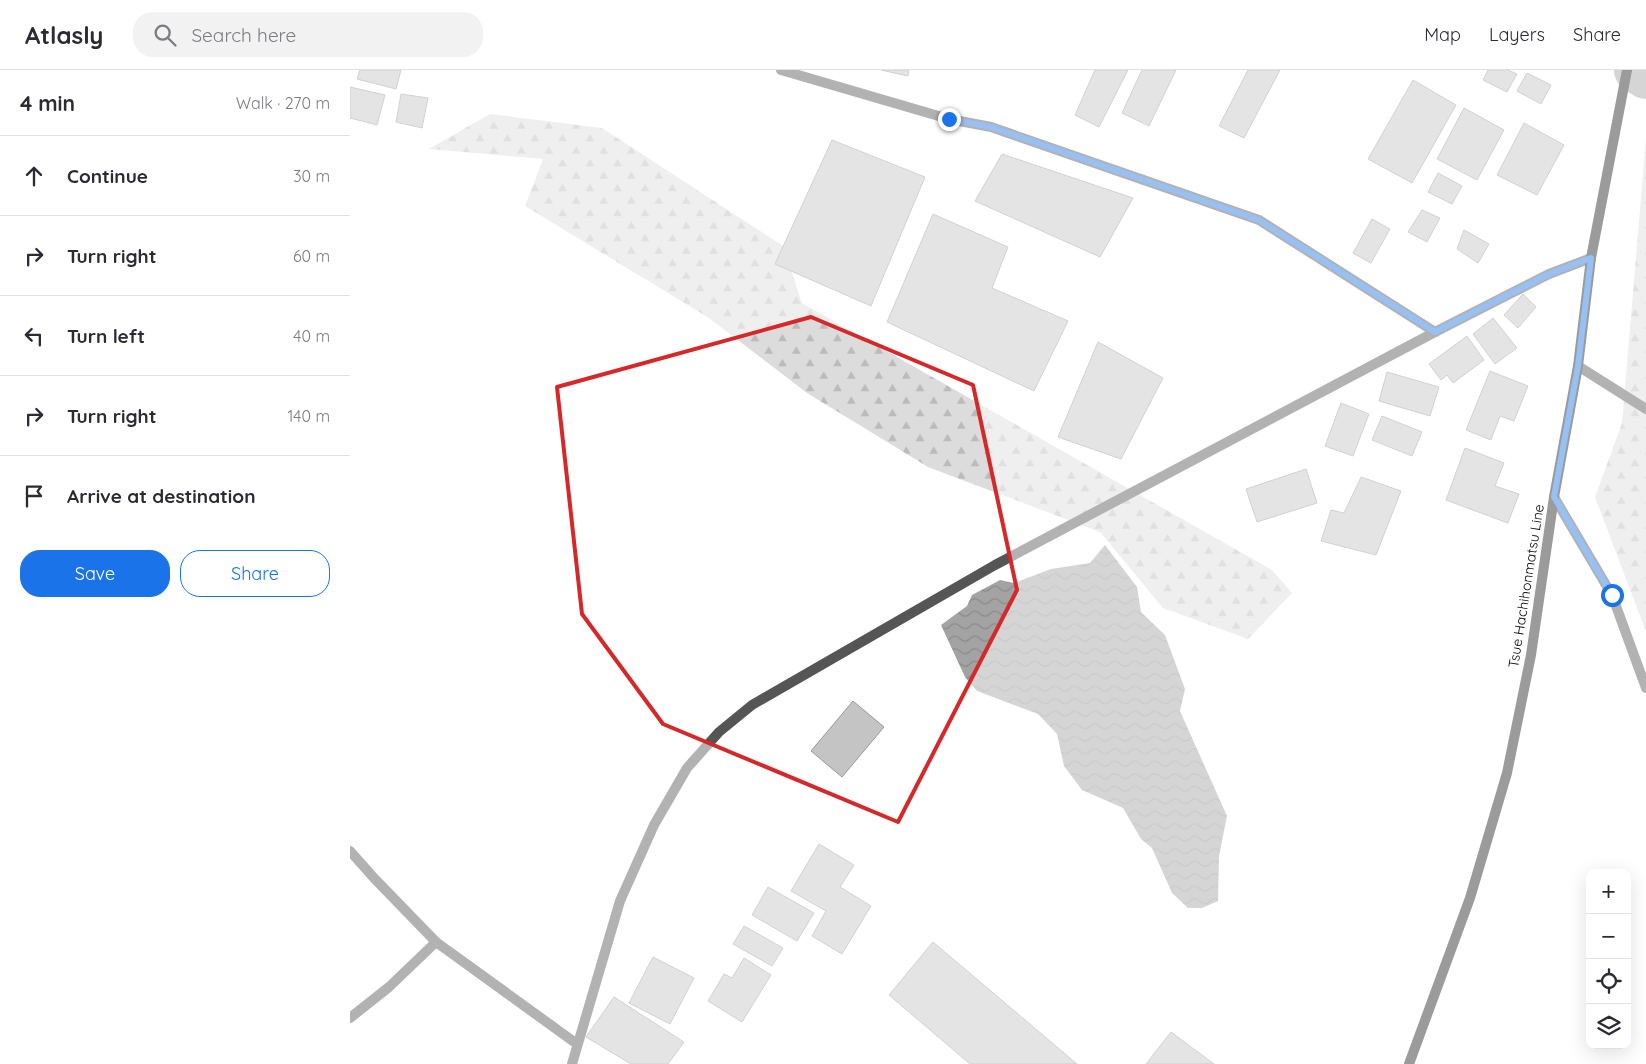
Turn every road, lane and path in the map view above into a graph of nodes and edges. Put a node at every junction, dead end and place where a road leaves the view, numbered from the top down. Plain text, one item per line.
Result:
1 (782, 70) edge
2 (1627, 70) edge
3 (1591, 258) junction
4 (1435, 332) junction
5 (1578, 366) junction
6 (1646, 409) edge
7 (1554, 497) junction
8 (1646, 688) edge
9 (350, 851) edge
10 (436, 942) junction
11 (350, 1018) edge
12 (577, 1044) junction
13 (572, 1064) edge
14 (1409, 1064) edge

1 - 4 street
2 - 3 main road, Tsue Hachihonmatsu Line
3 - 4 street
3 - 5 main road, Tsue Hachihonmatsu Line
4 - 12 street
5 - 6 street
5 - 7 main road, Tsue Hachihonmatsu Line
7 - 8 street
7 - 14 main road, Tsue Hachihonmatsu Line
9 - 10 street
10 - 11 street
10 - 12 street
12 - 13 street

